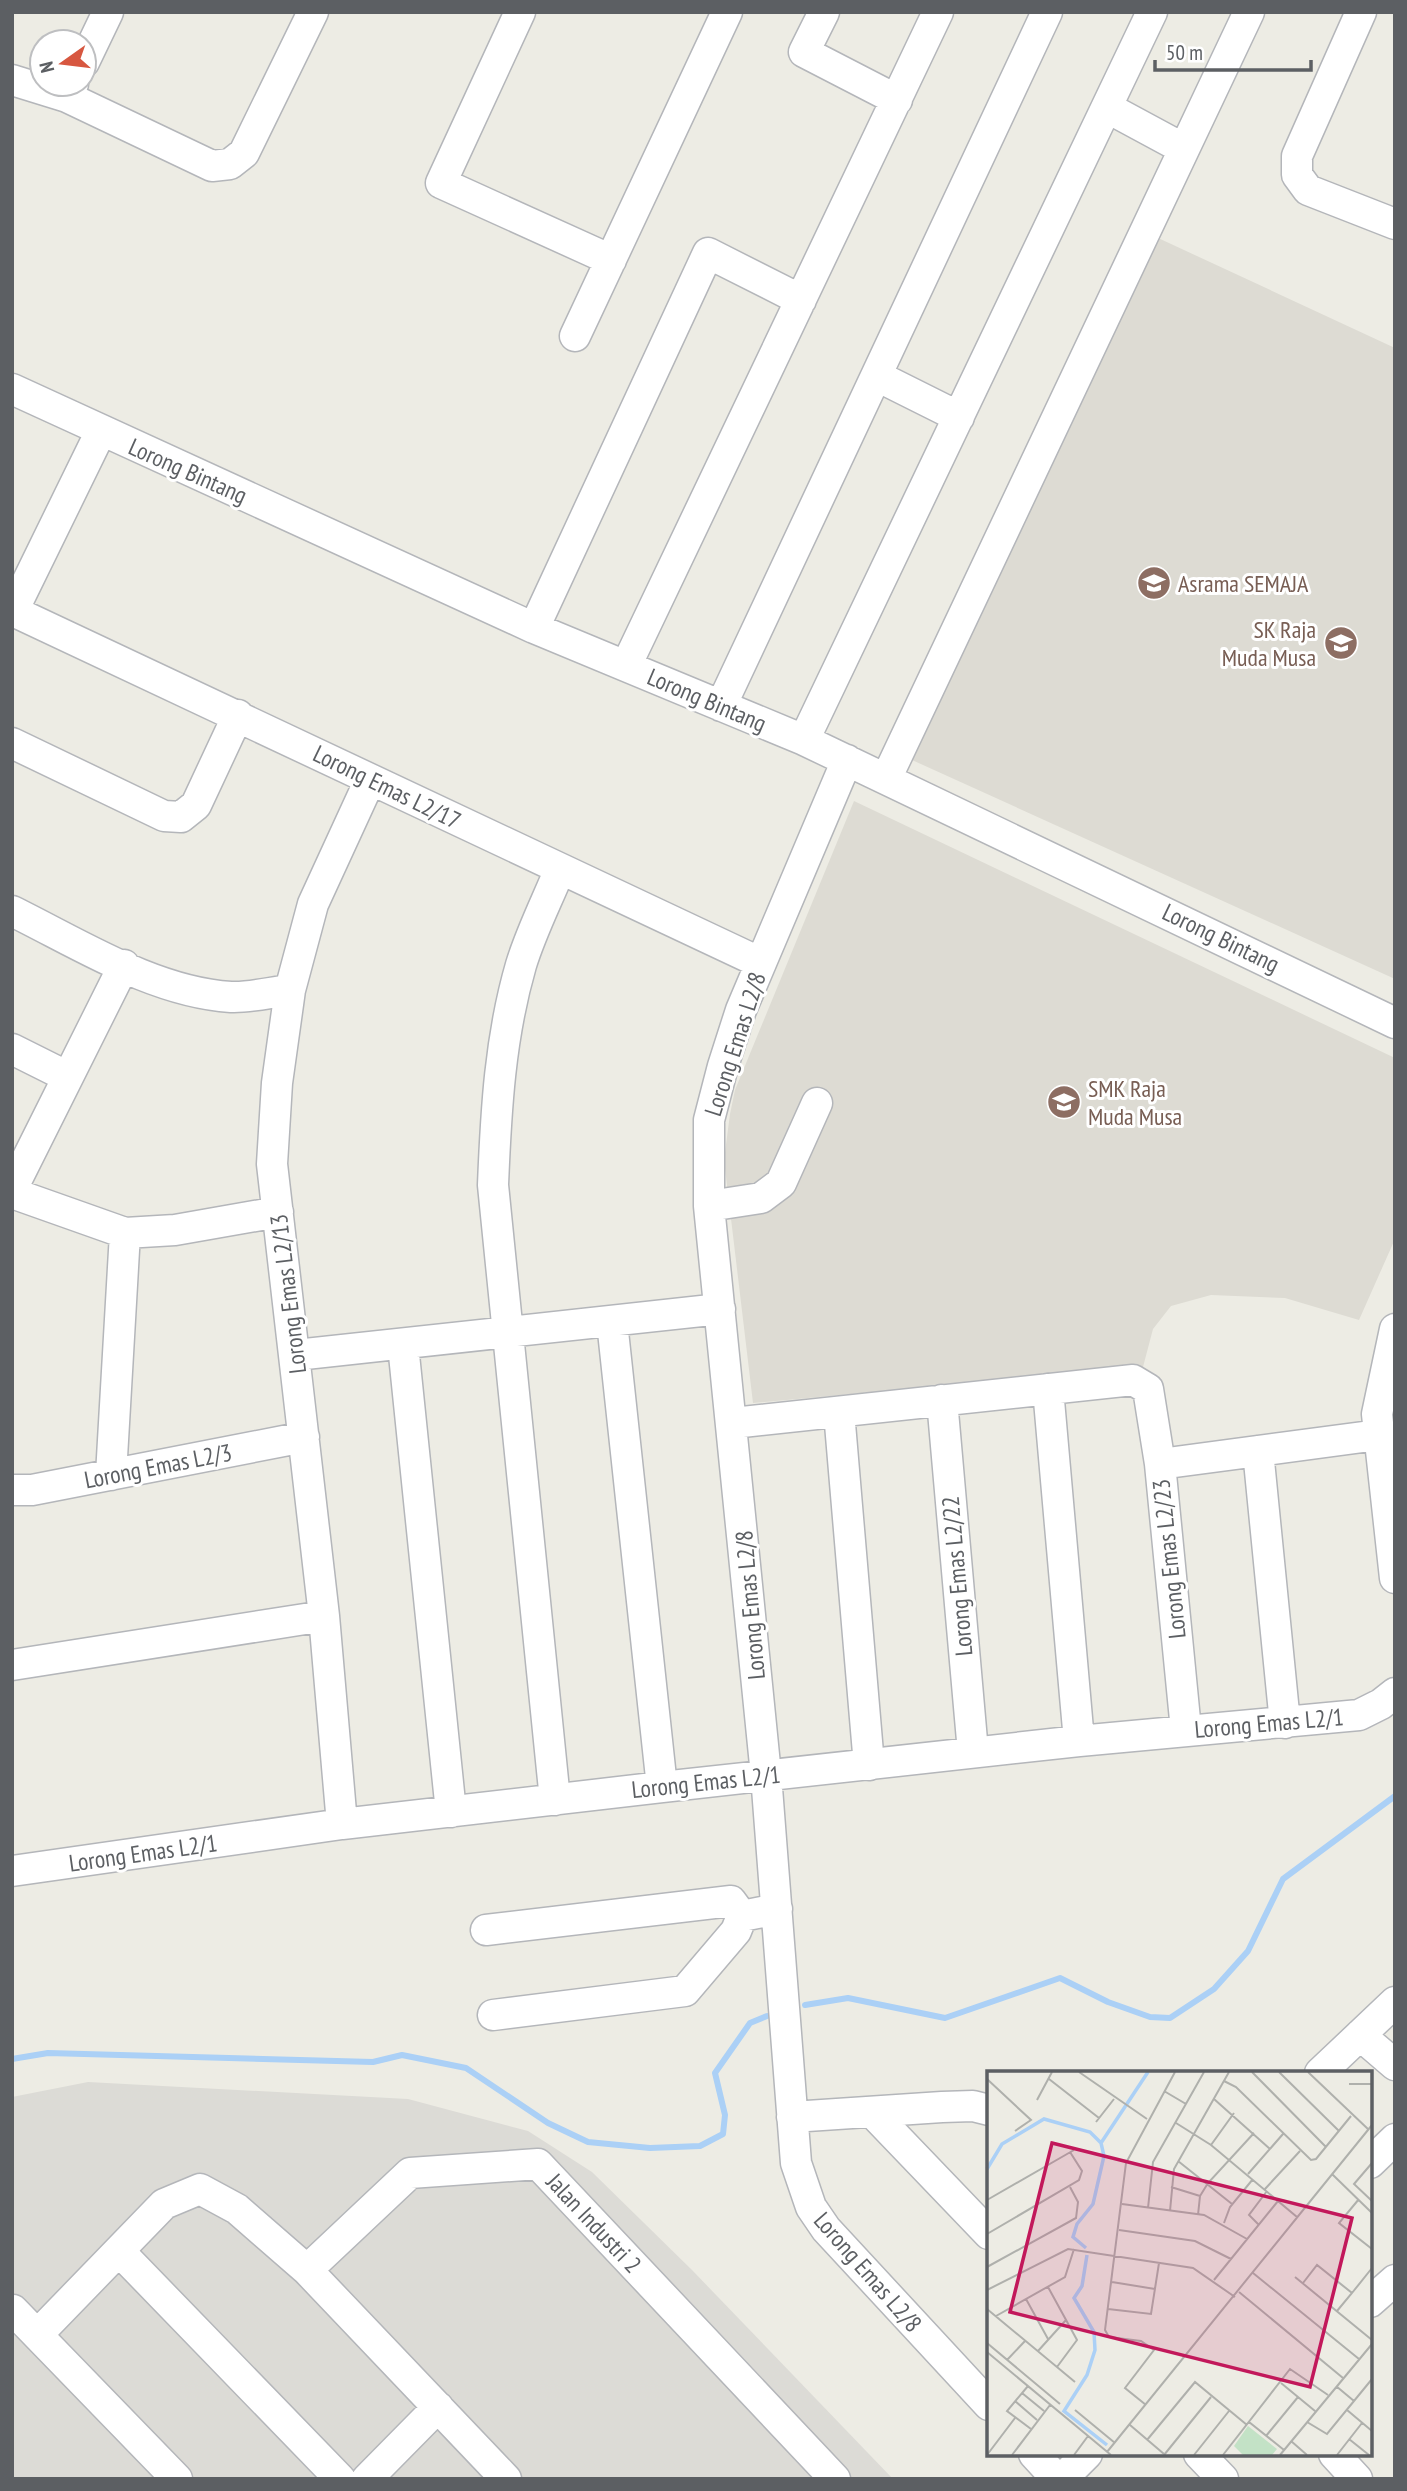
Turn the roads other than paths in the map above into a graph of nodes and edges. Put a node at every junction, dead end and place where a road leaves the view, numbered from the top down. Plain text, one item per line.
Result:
1 (108, 12) edge
2 (313, 12) edge
3 (520, 12) edge
4 (727, 12) edge
5 (824, 12) edge
6 (937, 12) edge
7 (1047, 12) edge
8 (1152, 12) edge
9 (1250, 12) edge
10 (1360, 12) edge
11 (98, 33) edge
12 (85, 98) edge
13 (897, 100) junction
14 (1108, 108) junction
15 (1184, 149) junction
16 (1395, 224) edge
17 (611, 260) junction
18 (802, 300) junction
19 (575, 336) dead end
20 (877, 376) junction
21 (12, 389) edge
22 (960, 416) junction
23 (101, 431) junction
24 (13, 612) edge
25 (534, 628) junction
26 (626, 666) junction
27 (721, 706) junction
28 (237, 715) junction
29 (804, 740) junction
30 (12, 743) edge
31 (846, 760) junction
32 (886, 779) junction
33 (370, 780) junction
34 (560, 869) junction
35 (12, 911) edge
36 (761, 963) junction
37 (124, 965) junction
38 (290, 990) junction
39 (1395, 1023) edge
40 (12, 1049) edge
41 (68, 1077) junction
42 (817, 1103) dead end
43 (12, 1191) edge
44 (709, 1206) junction
45 (278, 1212) junction
46 (125, 1233) junction
47 (720, 1309) junction
48 (612, 1322) junction
49 (1395, 1329) edge
50 (508, 1334) junction
51 (402, 1345) junction
52 (296, 1355) junction
53 (1048, 1389) junction
54 (942, 1400) junction
55 (838, 1412) junction
56 (733, 1423) junction
57 (1378, 1435) junction
58 (304, 1437) junction
59 (1258, 1451) junction
60 (1160, 1464) junction
61 (111, 1475) junction
62 (12, 1490) edge
63 (1395, 1578) edge
64 (324, 1616) junction
65 (12, 1665) edge
66 (1395, 1693) edge
67 (1285, 1723) junction
68 (1186, 1730) junction
69 (1079, 1741) junction
70 (973, 1752) junction
71 (869, 1765) junction
72 (766, 1775) junction
73 (662, 1787) junction
74 (555, 1800) junction
75 (451, 1812) junction
76 (342, 1824) junction
77 (12, 1871) edge
78 (777, 1909) junction
79 (742, 1916) junction
80 (486, 1930) dead end
81 (1395, 2002) edge
82 (493, 2015) dead end
83 (1360, 2035) junction
84 (1395, 2065) edge
85 (1322, 2071) edge
86 (987, 2110) edge
87 (872, 2112) junction
88 (792, 2117) junction
89 (1395, 2139) edge
90 (1372, 2161) edge
91 (987, 2232) edge
92 (119, 2251) junction
93 (307, 2270) junction
94 (1395, 2280) edge
95 (1372, 2300) edge
96 (13, 2310) edge
97 (38, 2334) junction
98 (987, 2403) edge
99 (439, 2407) junction
100 (1036, 2456) edge
101 (1085, 2456) edge
102 (1201, 2456) edge
103 (1336, 2456) edge
104 (177, 2479) edge
105 (340, 2479) edge
106 (367, 2479) edge
107 (506, 2479) edge
108 (835, 2479) edge
109 (1056, 2479) edge
110 (1062, 2479) edge
111 (1223, 2479) edge
112 (1357, 2479) edge

1 - 11 street
2 - 12 street
3 - 17 street
4 - 17 street
5 - 13 street
6 - 13 street
7 - 20 street
8 - 14 street
9 - 15 street
10 - 16 street
13 - 18 street
14 - 15 street
14 - 22 street
15 - 32 street
17 - 19 street
18 - 25 street
18 - 26 street
20 - 22 street
20 - 27 street
21 - 23 street, Lorong Bintang
22 - 29 street
23 - 24 street
23 - 25 street, Lorong Bintang
24 - 28 street, Lorong Emas L2/17
25 - 26 street, Lorong Bintang
26 - 27 street, Lorong Bintang
27 - 29 street, Lorong Bintang
28 - 30 street
28 - 33 street, Lorong Emas L2/17
29 - 31 street, Lorong Bintang
31 - 32 street, Lorong Bintang
31 - 36 street, Lorong Emas L2/8
32 - 39 street, Lorong Bintang
33 - 34 street, Lorong Emas L2/17
33 - 38 street, Lorong Emas L2/13
34 - 36 street, Lorong Emas L2/17
34 - 50 street
35 - 37 street
36 - 44 street, Lorong Emas L2/8
37 - 38 street
37 - 41 street
38 - 45 street, Lorong Emas L2/13
40 - 41 street
41 - 43 street
42 - 44 street
43 - 46 street
44 - 47 street, Lorong Emas L2/8
45 - 46 street
45 - 52 street, Lorong Emas L2/13
46 - 61 street
47 - 48 street
47 - 56 street, Lorong Emas L2/8
48 - 50 street
48 - 73 street
49 - 57 street
50 - 51 street
50 - 74 street
51 - 52 street
51 - 75 street
52 - 58 street, Lorong Emas L2/13
53 - 54 street
53 - 60 street, Lorong Emas L2/23
53 - 69 street
54 - 55 street
54 - 70 street, Lorong Emas L2/22
55 - 56 street
55 - 71 street
56 - 72 street, Lorong Emas L2/8
57 - 59 street
57 - 63 street
58 - 61 street, Lorong Emas L2/3
58 - 64 street, Lorong Emas L2/13
59 - 60 street
59 - 67 street
60 - 68 street, Lorong Emas L2/23
61 - 62 street, Lorong Emas L2/3
64 - 65 street
64 - 76 street, Lorong Emas L2/13
66 - 67 street, Lorong Emas L2/1
67 - 68 street, Lorong Emas L2/1
68 - 69 street, Lorong Emas L2/1
69 - 70 street, Lorong Emas L2/1
70 - 71 street, Lorong Emas L2/1
71 - 72 street, Lorong Emas L2/1
72 - 73 street, Lorong Emas L2/1
72 - 78 street, Lorong Emas L2/8
73 - 74 street, Lorong Emas L2/1
74 - 75 street, Lorong Emas L2/1
75 - 76 street, Lorong Emas L2/1
76 - 77 street, Lorong Emas L2/1
78 - 79 street
78 - 88 street, Lorong Emas L2/8
79 - 80 street
79 - 82 street
81 - 83 street
83 - 84 street
83 - 85 street
86 - 87 street
87 - 88 street
87 - 91 street
88 - 98 street, Lorong Emas L2/8
89 - 90 street
92 - 93 street
92 - 97 street
92 - 105 street
93 - 99 street
93 - 108 street, Jalan Industri 2
94 - 95 street
96 - 97 street
97 - 104 street
99 - 106 street
99 - 107 street
100 - 109 street
101 - 110 street
102 - 111 street
103 - 112 street

